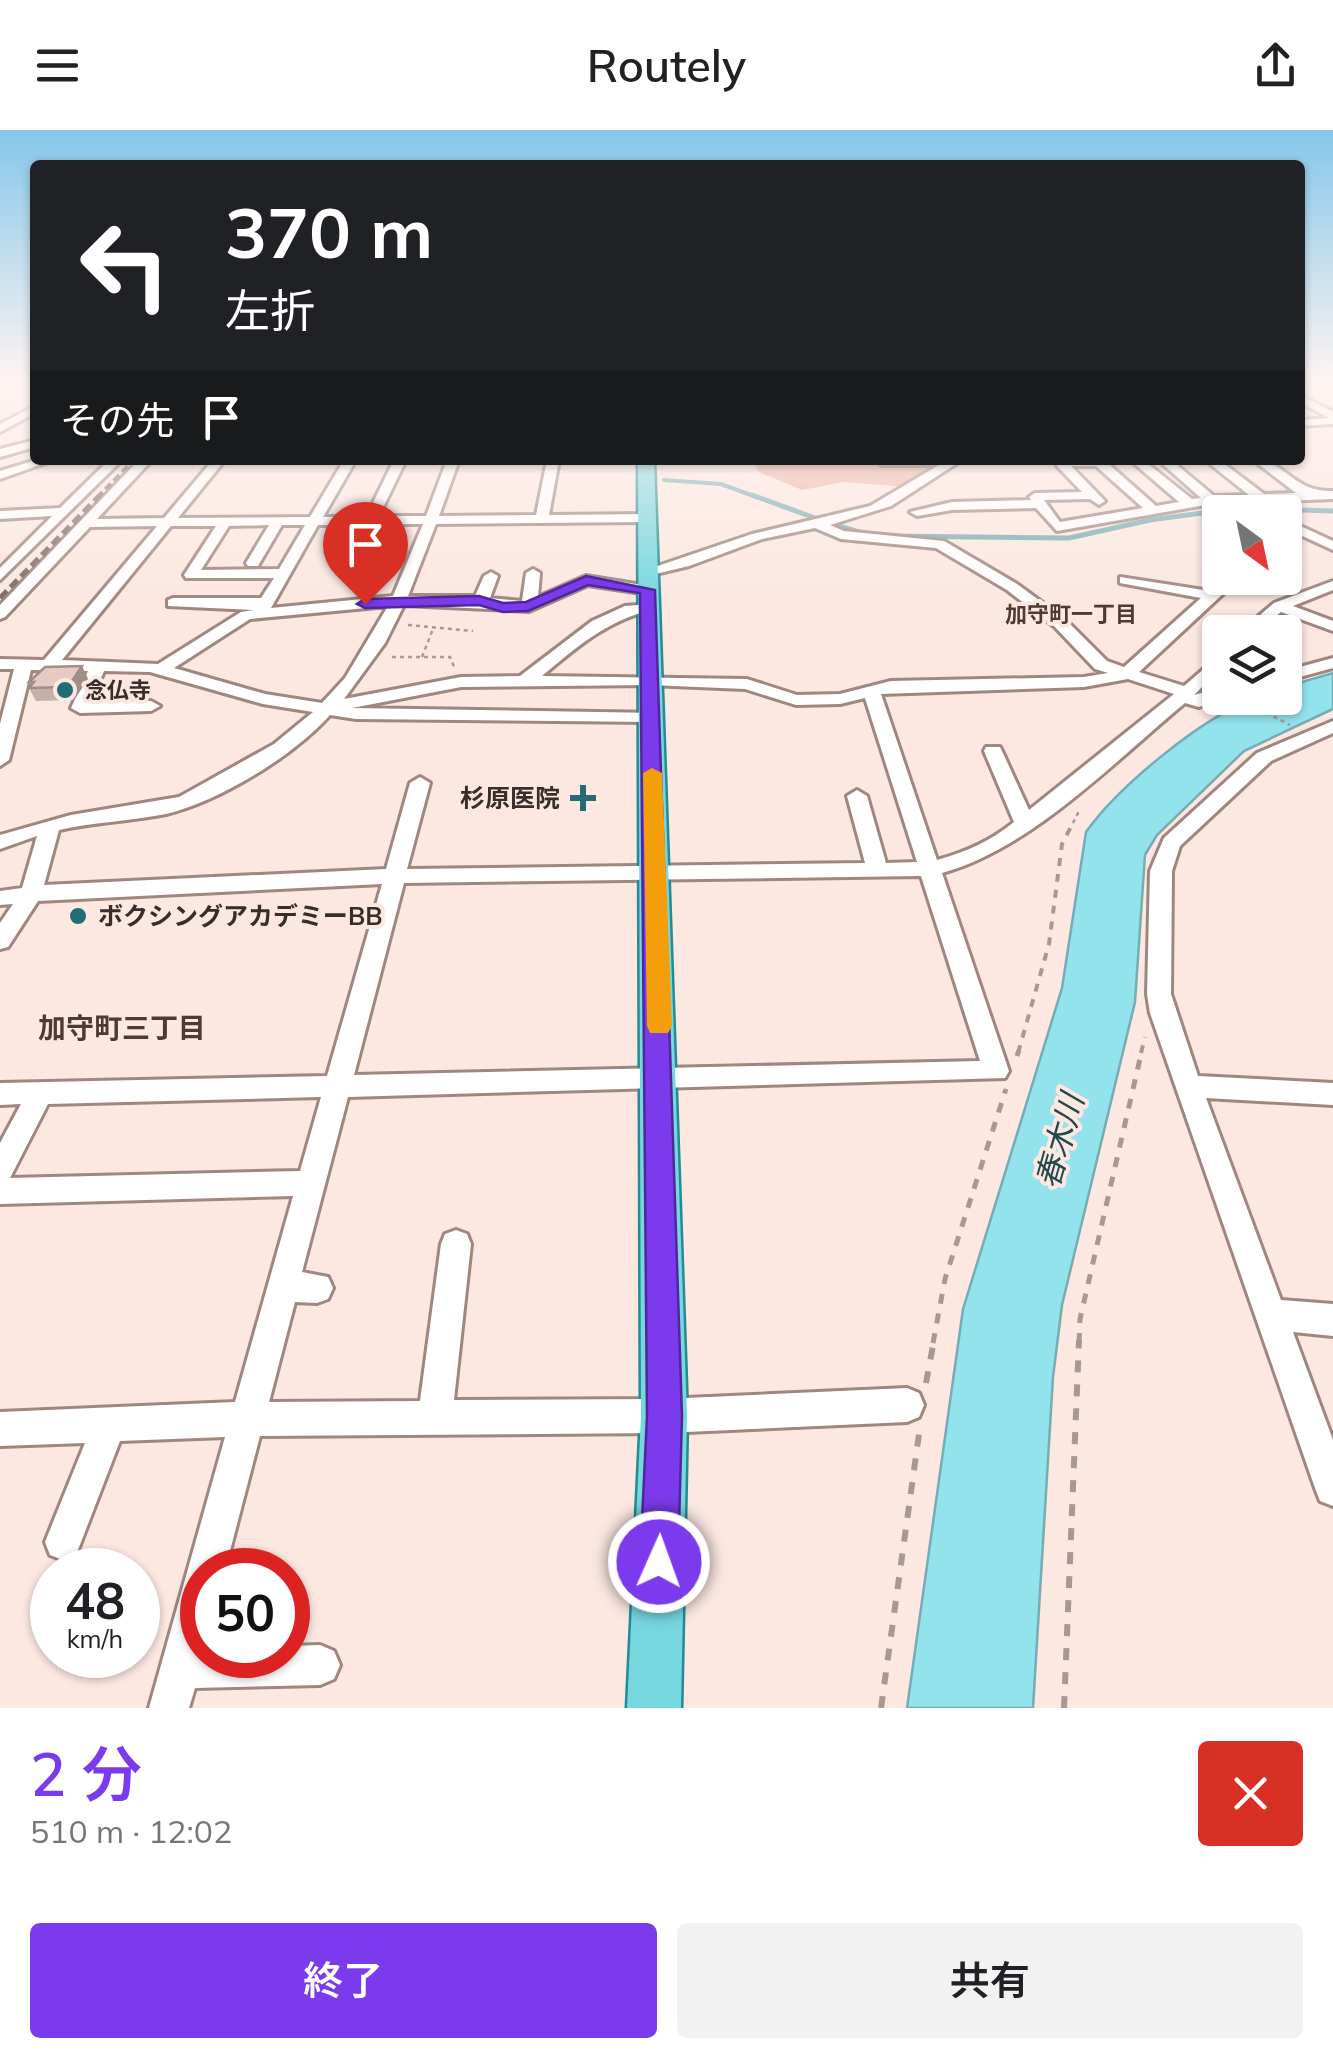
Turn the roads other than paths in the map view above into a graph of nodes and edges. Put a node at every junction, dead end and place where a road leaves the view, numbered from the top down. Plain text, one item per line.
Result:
1 (32, 465) edge
2 (111, 465) edge
3 (141, 465) edge
4 (215, 465) edge
5 (347, 465) edge
6 (398, 465) edge
7 (451, 465) edge
8 (552, 465) edge
9 (646, 465) edge
10 (946, 465) edge
11 (1062, 465) edge
12 (1102, 465) edge
13 (1142, 465) edge
14 (1170, 465) edge
15 (1217, 465) edge
16 (1266, 465) edge
17 (0, 475) edge
18 (1093, 495) junction
19 (1205, 495) edge
20 (1250, 495) edge
21 (1333, 495) edge
22 (1309, 496) junction
23 (1302, 498) edge
24 (1202, 502) edge
25 (1041, 504) junction
26 (1190, 504) junction
27 (1153, 510) junction
28 (64, 512) junction
29 (918, 512) dead end
30 (0, 515) edge
31 (1116, 517) junction
32 (647, 518) junction
33 (432, 519) junction
34 (542, 519) junction
35 (372, 520) junction
36 (278, 521) junction
37 (314, 521) junction
38 (170, 522) junction
39 (225, 522) junction
40 (814, 522) junction
41 (87, 523) junction
42 (1302, 529) edge
43 (1333, 529) edge
44 (1302, 534) edge
45 (1333, 546) edge
46 (253, 563) dead end
47 (345, 572) dead end
48 (284, 573) junction
49 (534, 573) dead end
50 (0, 576) edge
51 (486, 580) dead end
52 (1125, 580) dead end
53 (1333, 584) edge
54 (648, 590) junction
55 (1213, 596) joint
56 (400, 600) junction
57 (479, 601) junction
58 (173, 602) dead end
59 (528, 606) junction
60 (1279, 606) junction
61 (263, 608) junction
62 (0, 614) edge
63 (1268, 615) edge
64 (1333, 626) edge
65 (1333, 663) edge
66 (0, 664) edge
67 (24, 664) junction
68 (49, 665) junction
69 (98, 666) junction
70 (161, 669) junction
71 (1302, 671) edge
72 (1125, 675) junction
73 (1202, 678) edge
74 (650, 680) junction
75 (525, 681) junction
76 (871, 691) junction
77 (1184, 695) junction
78 (1202, 701) edge
79 (151, 706) dead end
80 (330, 710) junction
81 (651, 718) junction
82 (1333, 726) edge
83 (993, 752) dead end
84 (0, 757) edge
85 (420, 783) dead end
86 (857, 796) dead end
87 (1025, 824) junction
88 (50, 827) junction
89 (0, 842) edge
90 (877, 869) junction
91 (930, 869) junction
92 (655, 871) junction
93 (396, 876) junction
94 (31, 894) junction
95 (0, 898) edge
96 (0, 942) edge
97 (660, 1079) junction
98 (1188, 1086) junction
99 (338, 1087) junction
100 (0, 1094) edge
101 (40, 1094) junction
102 (1333, 1094) edge
103 (0, 1170) edge
104 (311, 1182) junction
105 (0, 1191) edge
106 (456, 1244) dead end
107 (283, 1286) junction
108 (317, 1288) dead end
109 (1271, 1315) junction
110 (1333, 1320) edge
111 (918, 1405) road end
112 (664, 1416) junction
113 (435, 1418) junction
114 (247, 1419) junction
115 (110, 1424) junction
116 (0, 1429) edge
117 (1333, 1488) edge
118 (63, 1542) dead end
119 (212, 1548) edge
120 (310, 1665) edge
121 (320, 1665) dead end
122 (180, 1668) edge
123 (168, 1708) edge
124 (654, 1708) edge

1 - 17 street
2 - 28 street
3 - 41 street
4 - 38 street
5 - 37 street
6 - 35 street
7 - 33 street
8 - 34 street
9 - 32 main road
10 - 40 street
11 - 18 street
12 - 27 street
13 - 26 street
14 - 19 street
15 - 20 street
16 - 22 street
18 - 25 street
18 - 31 street
21 - 22 street
22 - 23 street
24 - 26 street
25 - 29 street
25 - 31 street
26 - 27 street
27 - 31 street
28 - 30 street
28 - 50 street
32 - 34 street
32 - 54 main road
33 - 34 street
33 - 35 street
33 - 56 street
35 - 37 street
35 - 47 street
36 - 37 street
36 - 39 street
36 - 46 street
37 - 48 street
38 - 39 street
38 - 41 street
38 - 68 street
39 - 48 street
40 - 54 street
40 - 72 street
41 - 62 street
42 - 43 street
44 - 45 street
48 - 61 street
49 - 59 street
51 - 57 street
52 - 55 street
53 - 60 street
54 - 59 street
54 - 74 main road
54 - 75 street
55 - 72 street
56 - 57 street
56 - 61 street
56 - 80 street
57 - 59 street
58 - 61 street
60 - 63 street
60 - 64 street
61 - 70 street
65 - 71 street
66 - 67 street
67 - 68 street
67 - 84 street
68 - 69 street
69 - 70 street
69 - 79 street
70 - 80 street
72 - 76 street
72 - 77 street
73 - 77 street
74 - 75 street
74 - 76 street
74 - 81 main road
75 - 80 street
76 - 91 street
77 - 78 street
77 - 87 street
80 - 81 street
80 - 88 street
81 - 92 main road
82 - 98 street
83 - 87 street
85 - 93 street
86 - 90 street
87 - 91 street
88 - 89 street
88 - 94 street
90 - 91 street
90 - 92 street
91 - 97 street
92 - 93 street
92 - 97 main road
93 - 94 street
93 - 99 street
94 - 95 street
94 - 96 street
97 - 99 street
97 - 112 main road
98 - 102 street
98 - 109 street
99 - 101 street
99 - 104 street
100 - 101 street
101 - 103 street
104 - 105 street
104 - 107 street
106 - 113 street
107 - 108 street
107 - 114 street
109 - 110 street
109 - 117 street
111 - 112 street
112 - 113 street
112 - 124 main road
113 - 114 street
114 - 115 street
114 - 119 street
115 - 116 street
115 - 118 street
120 - 121 street
122 - 123 street

